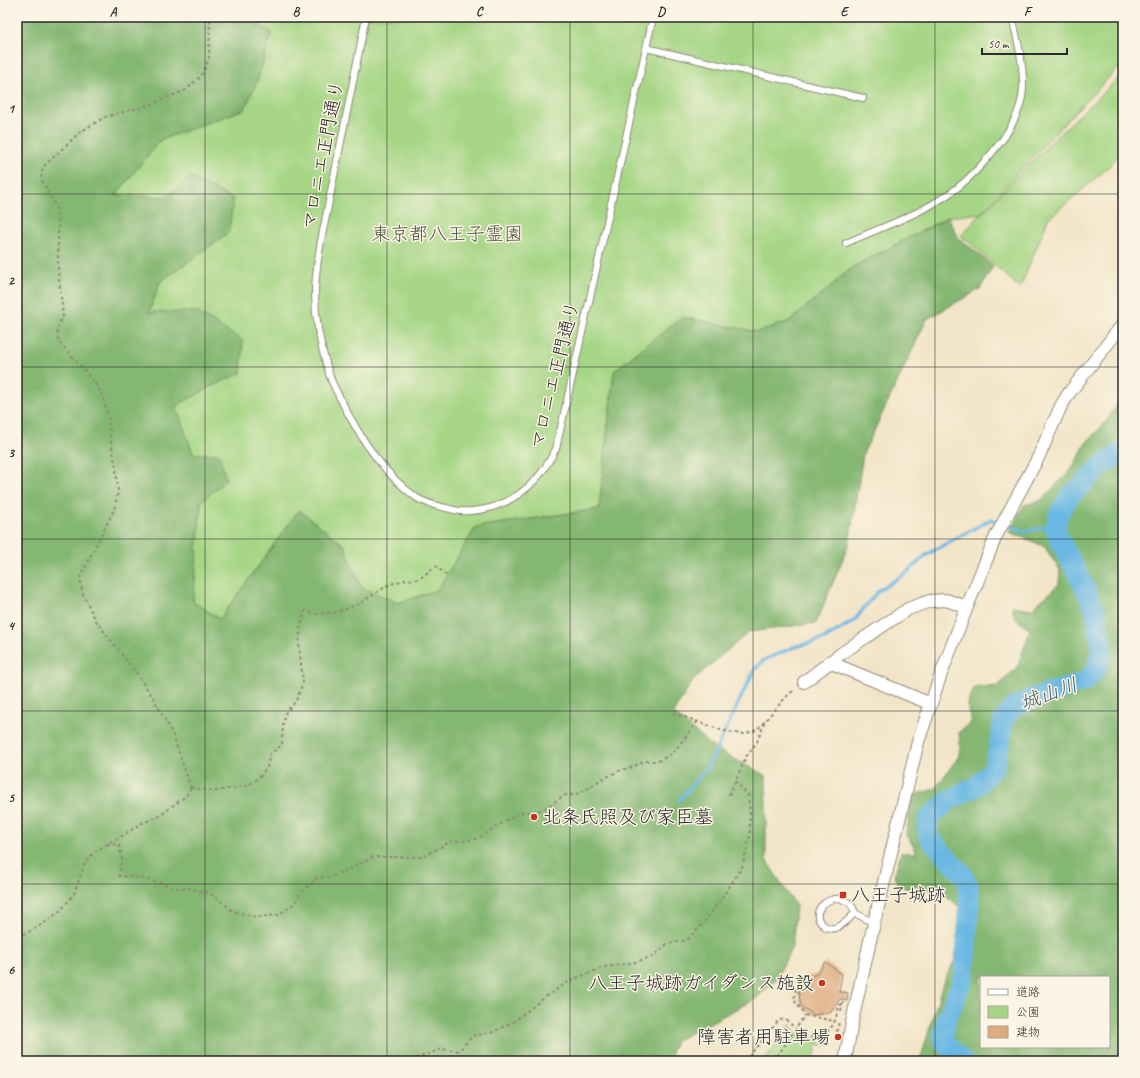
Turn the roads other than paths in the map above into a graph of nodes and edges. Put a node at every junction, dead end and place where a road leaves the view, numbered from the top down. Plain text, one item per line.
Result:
1 (366, 17) edge
2 (653, 17) edge
3 (1012, 17) edge
4 (646, 48) junction
5 (863, 98) dead end
6 (846, 243) dead end
7 (1123, 324) edge
8 (967, 607) junction
9 (829, 662) junction
10 (804, 682) road end
11 (931, 704) junction
12 (855, 913) junction
13 (874, 923) junction
14 (845, 1061) edge

1 - 4 lane, マロニエ正門通り
2 - 4 lane, マロニエ正門通り
3 - 6 lane
4 - 5 lane
7 - 8 street
8 - 9 street
8 - 11 street
9 - 10 street
9 - 11 street
11 - 13 street
12 - 12 lane
12 - 13 lane
13 - 14 street

